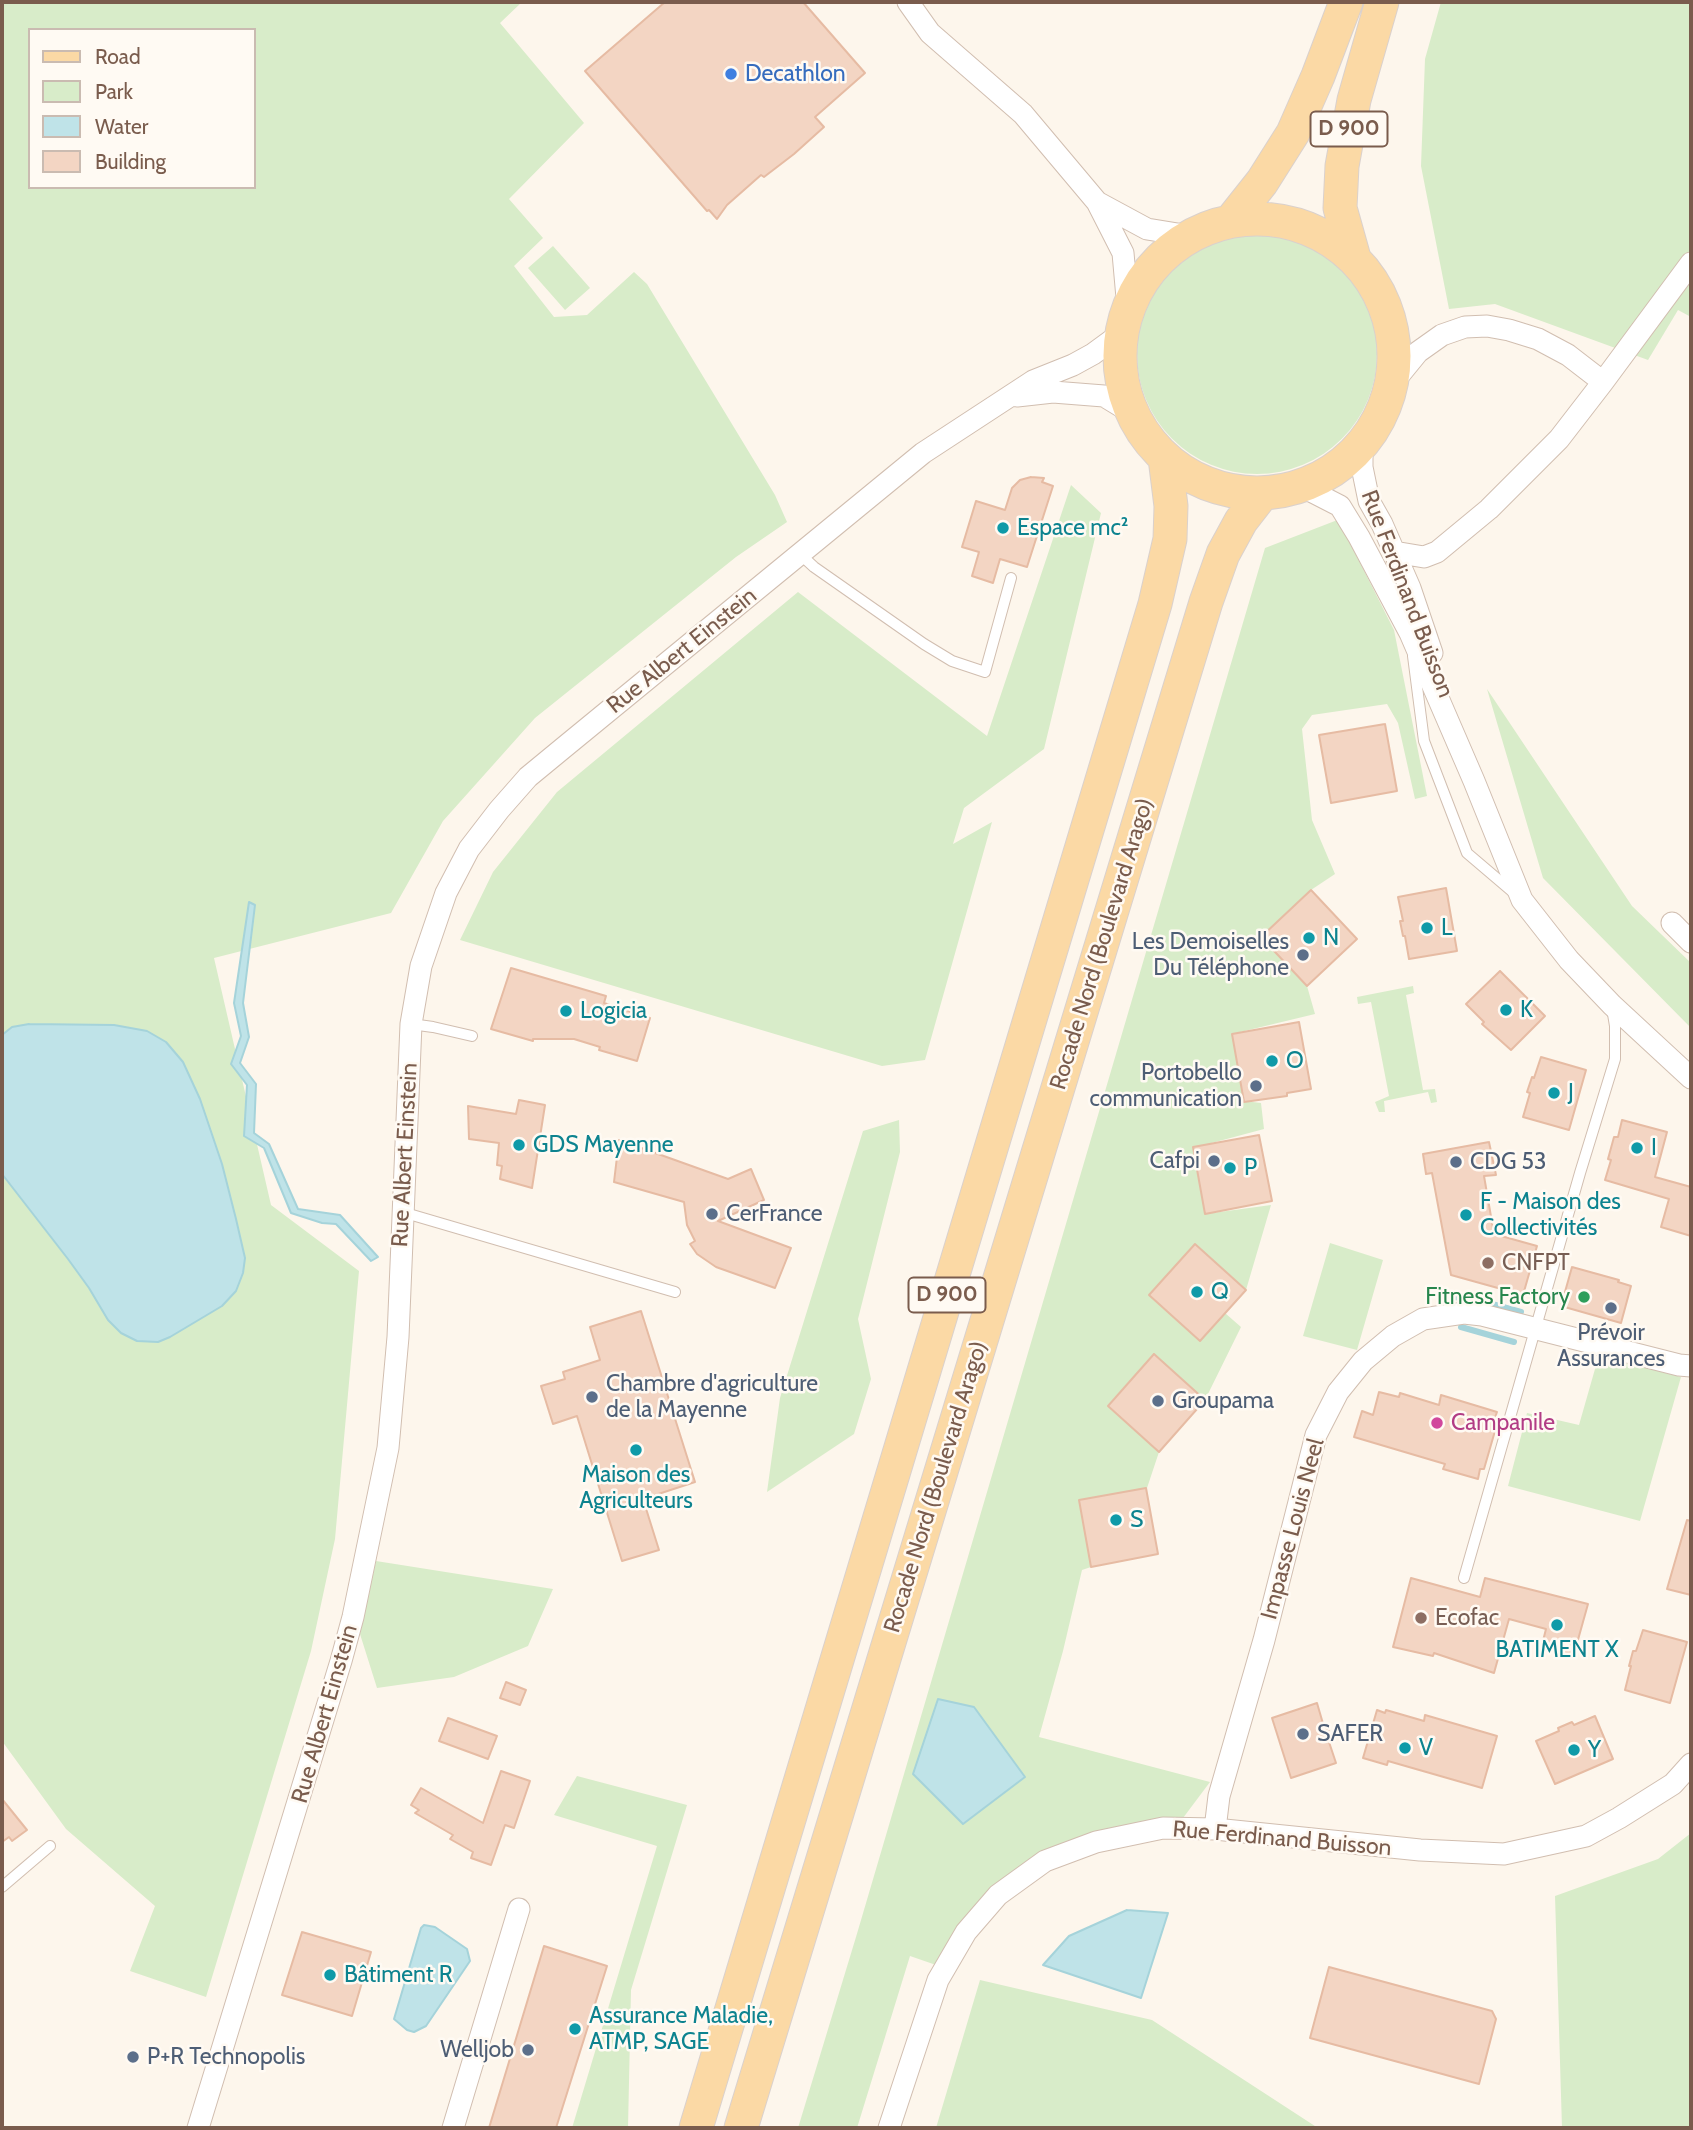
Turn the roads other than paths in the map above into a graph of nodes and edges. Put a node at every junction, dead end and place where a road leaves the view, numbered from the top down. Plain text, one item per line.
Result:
1 (908, 2) edge
2 (1346, 2) edge
3 (1381, 2) edge
4 (1097, 202) junction
5 (1231, 221) junction
6 (1190, 236) junction
7 (1354, 258) junction
8 (1691, 263) edge
9 (1126, 321) junction
10 (1603, 382) junction
11 (1391, 385) junction
12 (990, 409) junction
13 (1132, 413) junction
14 (1362, 445) junction
15 (1165, 458) junction
16 (1301, 486) junction
17 (1262, 494) junction
18 (1394, 552) junction
19 (800, 554) junction
20 (1012, 578) dead end
21 (1410, 633) junction
22 (1474, 781) junction
23 (1522, 900) junction
24 (1672, 923) dead end
25 (1691, 942) edge
26 (1612, 1005) junction
27 (411, 1024) junction
28 (472, 1036) dead end
29 (1691, 1078) edge
30 (402, 1212) junction
31 (675, 1293) dead end
32 (1536, 1329) junction
33 (1691, 1366) edge
34 (1464, 1578) dead end
35 (1691, 1764) edge
36 (1215, 1829) junction
37 (50, 1846) dead end
38 (2, 1887) edge
39 (519, 1909) dead end
40 (198, 2128) edge
41 (453, 2128) edge
42 (696, 2128) edge
43 (741, 2128) edge
44 (889, 2128) edge

1 - 4 street
2 - 5 main road, D 900
3 - 7 main road, D 900
4 - 6 street
4 - 9 street
5 - 6 main road
5 - 7 main road
6 - 9 main road
7 - 11 main road
8 - 10 street
9 - 12 street, Rue Albert Einstein
9 - 13 main road
10 - 11 street
10 - 18 street
11 - 14 main road
12 - 13 street, Rue Albert Einstein
12 - 19 street, Rue Albert Einstein
13 - 15 main road
14 - 16 main road
14 - 18 street, Rue Ferdinand Buisson
15 - 17 main road
15 - 42 main road, D 900
16 - 17 main road
16 - 21 street, Rue Ferdinand Buisson
17 - 43 main road, Rocade Nord (Boulevard Arago) / D 900
18 - 22 street, Rue Ferdinand Buisson
19 - 20 lane
19 - 27 street, Rue Albert Einstein
21 - 22 street, Rue Ferdinand Buisson
21 - 23 lane
22 - 23 street, Rue Ferdinand Buisson
23 - 26 street, Rue Ferdinand Buisson
24 - 25 street
26 - 29 street, Rue Ferdinand Buisson
26 - 32 lane
27 - 28 lane
27 - 30 street, Rue Albert Einstein
30 - 31 lane
30 - 40 street, Rue Albert Einstein
32 - 33 street, Impasse Louis Neel
32 - 34 lane
32 - 36 street, Impasse Louis Neel
35 - 36 street, Rue Ferdinand Buisson
36 - 44 street, Rue Ferdinand Buisson
37 - 38 lane
39 - 41 street

